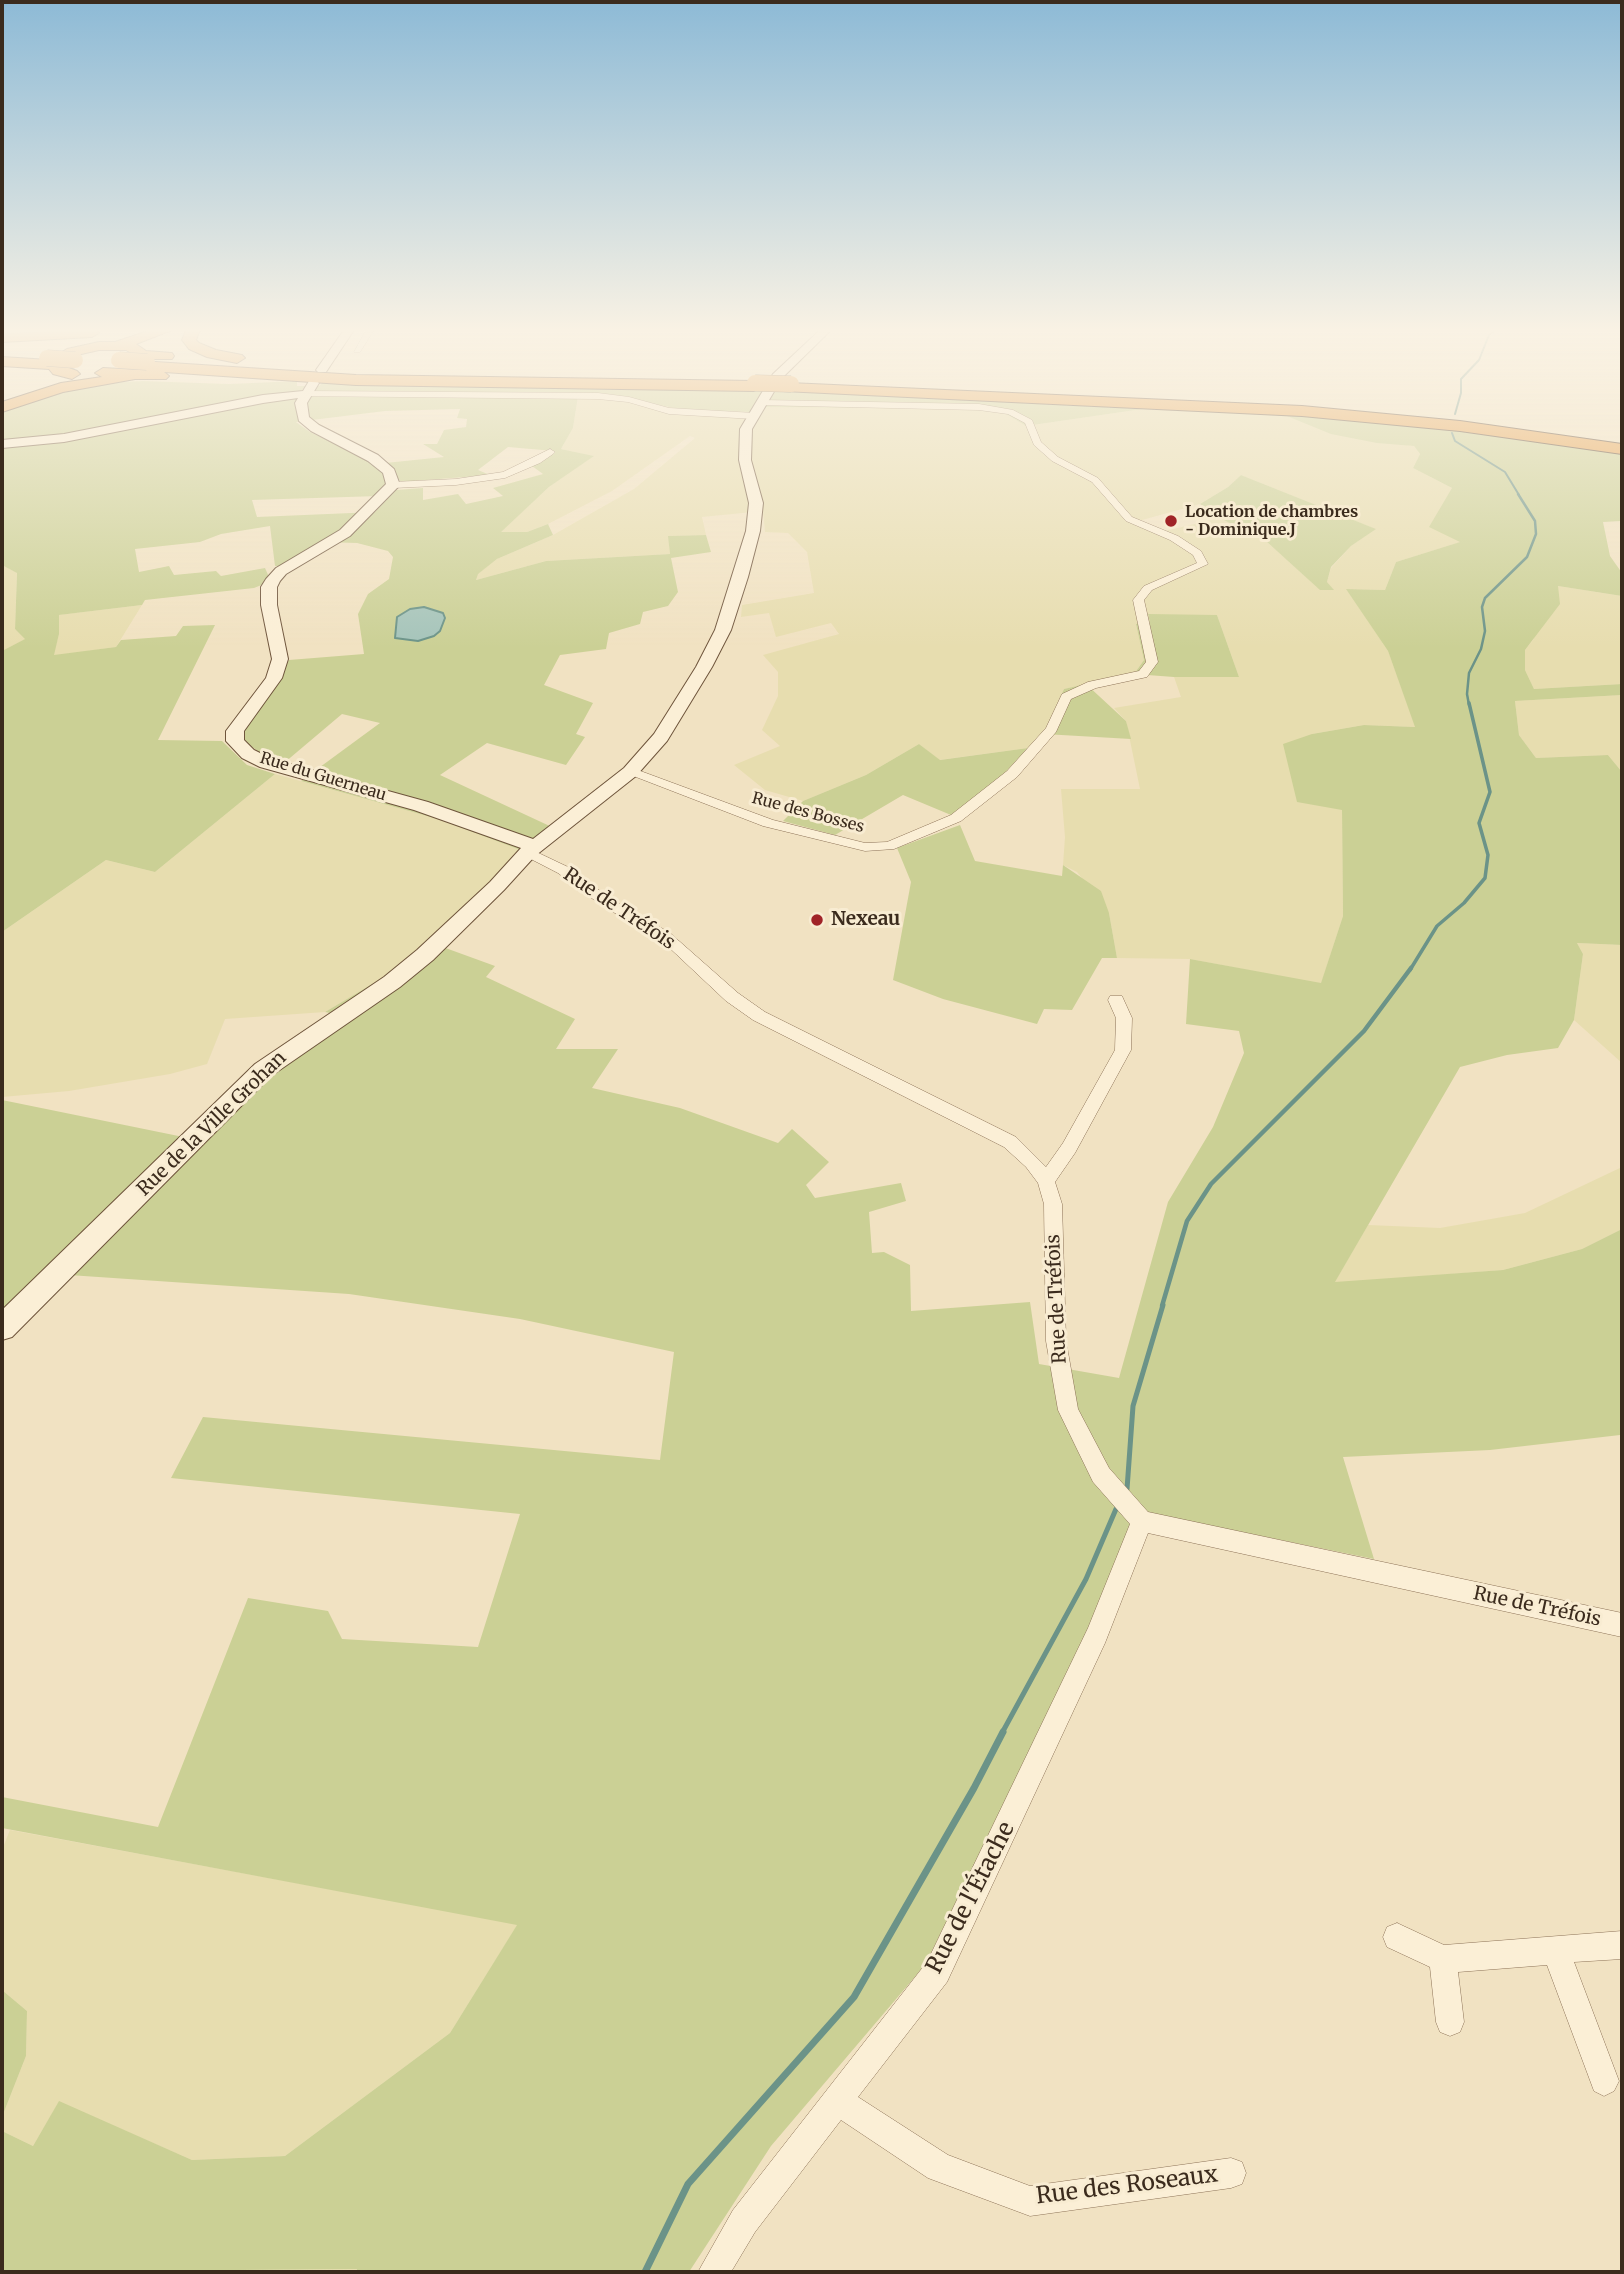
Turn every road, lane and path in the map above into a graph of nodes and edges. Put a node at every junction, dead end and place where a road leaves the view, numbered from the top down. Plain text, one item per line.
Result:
1 (74, 436) edge
2 (332, 436) edge
3 (745, 436) edge
4 (1034, 436) edge
5 (1538, 436) edge
6 (2, 444) edge
7 (1622, 447) edge
8 (550, 452) dead end
9 (393, 485) junction
10 (630, 772) junction
11 (532, 849) junction
12 (1116, 1000) dead end
13 (1046, 1181) junction
14 (2, 1328) edge
15 (1142, 1521) junction
16 (1622, 1625) edge
17 (1397, 1937) dead end
18 (1622, 1945) edge
19 (1556, 1950) junction
20 (1443, 1959) junction
21 (1450, 2022) dead end
22 (1604, 2081) dead end
23 (838, 2101) junction
24 (1231, 2173) dead end
25 (714, 2272) edge

1 - 6 street
2 - 9 street
3 - 10 street, Rue de la Ville Grohan
4 - 10 street, Rue des Bosses
5 - 7 highway, bridge
8 - 9 street
9 - 11 street, Rue du Guerneau
10 - 11 street, Rue de la Ville Grohan
11 - 13 street, Rue de Tréfois
11 - 14 street, Rue de la Ville Grohan
12 - 13 street
13 - 15 street, Rue de Tréfois
15 - 16 street, Rue de Tréfois
15 - 23 street, Rue de l'Étache
17 - 20 street
18 - 19 street
19 - 20 street
19 - 22 street
20 - 21 street
23 - 24 street, Rue des Roseaux
23 - 25 street, Rue de l'Étache

